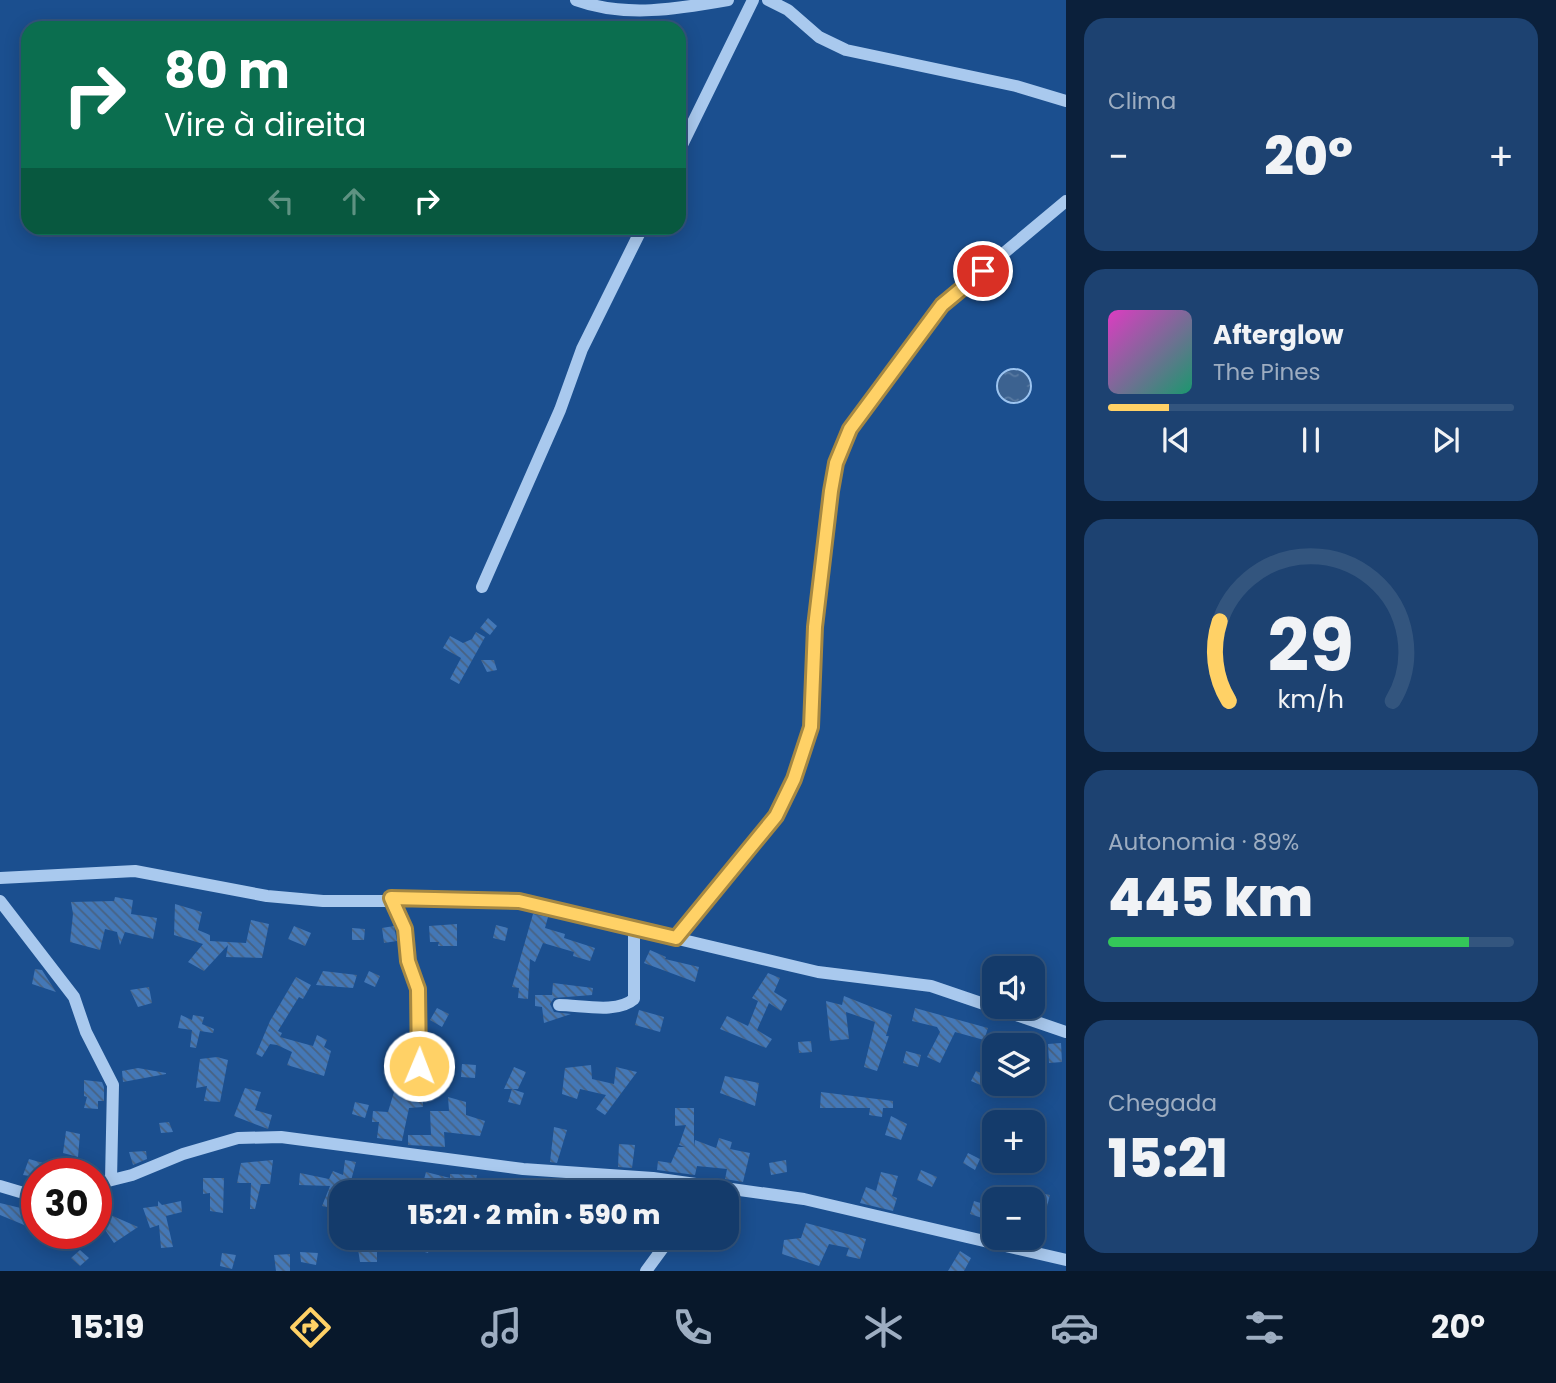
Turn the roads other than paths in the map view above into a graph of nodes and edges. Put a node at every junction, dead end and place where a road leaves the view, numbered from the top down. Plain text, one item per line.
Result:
1 (576, 0) edge
2 (728, 0) edge
3 (753, 0) edge
4 (768, 0) edge
5 (1066, 101) edge
6 (686, 137) edge
7 (1066, 201) edge
8 (639, 235) edge
9 (482, 587) dead end
10 (0, 878) edge
11 (391, 898) junction
12 (0, 901) edge
13 (634, 926) junction
14 (676, 938) junction
15 (559, 1006) dead end
16 (1066, 1032) edge
17 (419, 1066) dead end
18 (111, 1158) edge
19 (112, 1180) edge
20 (662, 1180) edge
21 (0, 1186) edge
22 (21, 1192) edge
23 (739, 1192) edge
24 (661, 1250) edge
25 (1066, 1259) edge
26 (646, 1271) edge

1 - 2 street
3 - 6 street
4 - 5 street
7 - 14 street
8 - 9 street
10 - 11 street
11 - 13 street
11 - 17 street
12 - 18 street
13 - 14 street
13 - 15 street
14 - 16 street
19 - 20 street
21 - 22 street
23 - 25 street
24 - 26 street

